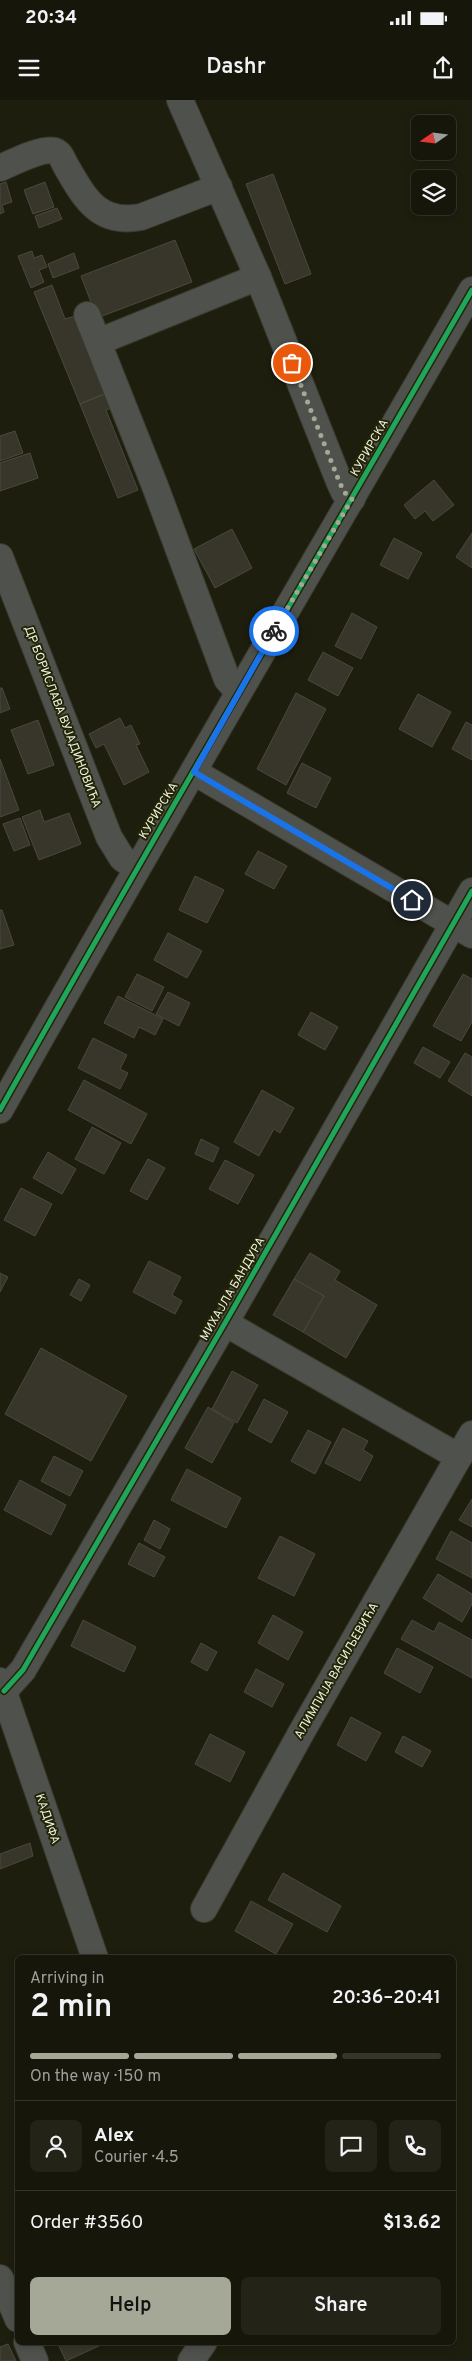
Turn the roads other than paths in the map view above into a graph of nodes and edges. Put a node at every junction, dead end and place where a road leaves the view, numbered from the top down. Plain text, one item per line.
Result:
1 (180, 100) edge
2 (0, 168) edge
3 (218, 187) junction
4 (258, 277) junction
5 (472, 290) edge
6 (87, 315) dead end
7 (98, 342) junction
8 (352, 499) junction
9 (0, 557) edge
10 (238, 692) junction
11 (194, 772) junction
12 (136, 868) junction
13 (472, 891) edge
14 (462, 929) edge
15 (0, 1110) edge
16 (225, 1323) junction
17 (472, 1434) edge
18 (459, 1457) junction
19 (2, 1686) edge
20 (204, 1909) dead end
21 (94, 1955) edge
22 (0, 2278) edge
23 (15, 2312) edge
24 (28, 2345) edge
25 (202, 2345) edge
26 (35, 2361) edge
27 (191, 2361) edge

1 - 3 street, КУРИРСКА
2 - 3 street
3 - 4 street, КУРИРСКА
4 - 7 street
4 - 8 street, КУРИРСКА
5 - 8 street, КУРИРСКА
6 - 7 street
7 - 10 street
8 - 10 street, КУРИРСКА
9 - 12 street, ДР БОРИСЛАВА ВУЈАДИНОВИЋА
10 - 11 street, КУРИРСКА
11 - 12 street, КУРИРСКА
11 - 14 street
12 - 15 street, КУРИРСКА
13 - 14 street, МИХАЈЛА БАНДУРА
14 - 16 street, МИХАЈЛА БАНДУРА
16 - 18 street
16 - 19 street, МИХАЈЛА БАНДУРА
17 - 18 street, АЛИМПИЈА ВАСИЉЕВИЋА
18 - 20 street, АЛИМПИЈА ВАСИЉЕВИЋА
19 - 21 street, КАДИФА
22 - 23 street
24 - 26 street
25 - 27 street

